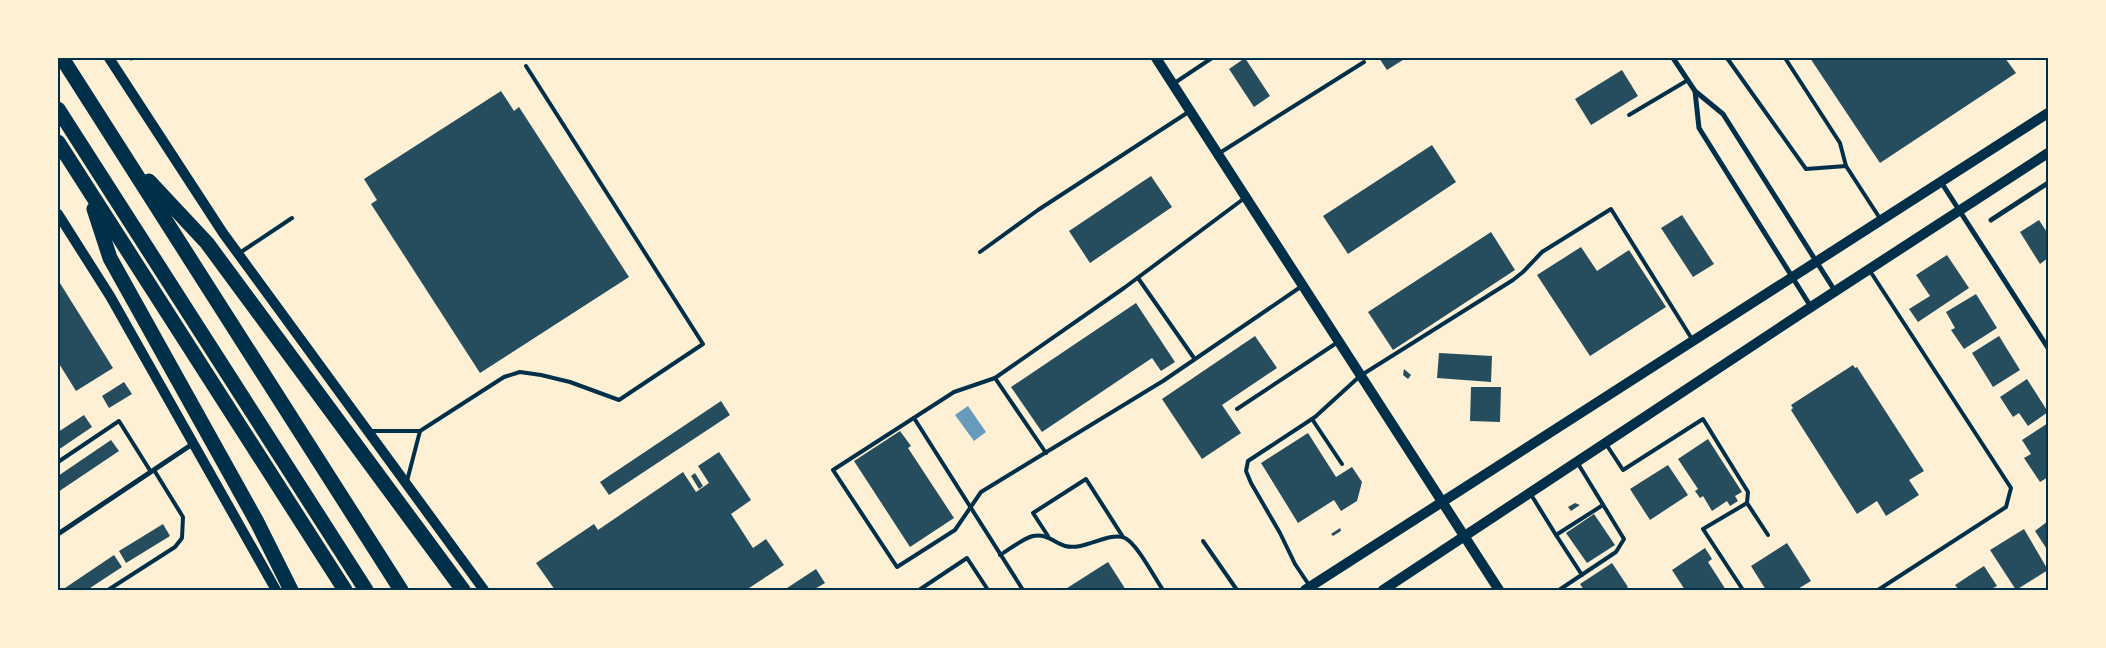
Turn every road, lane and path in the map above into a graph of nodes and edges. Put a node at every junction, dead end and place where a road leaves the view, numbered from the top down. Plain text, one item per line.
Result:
1 (62, 58) edge
2 (109, 58) edge
3 (1156, 58) edge
4 (1212, 58) edge
5 (1673, 58) edge
6 (1727, 58) edge
7 (1785, 58) edge
8 (1364, 62) dead end
9 (526, 66) dead end
10 (1688, 80) junction
11 (1173, 84) junction
12 (1695, 91) junction
13 (58, 109) edge
14 (1191, 111) junction
15 (2048, 113) edge
16 (1629, 115) dead end
17 (58, 142) edge
18 (123, 153) junction
19 (2048, 153) edge
20 (1218, 154) junction
21 (1846, 166) junction
22 (1941, 182) junction
23 (2048, 183) edge
24 (87, 189) junction
25 (1246, 198) junction
26 (1960, 210) junction
27 (58, 214) edge
28 (292, 218) dead end
29 (1882, 220) junction
30 (1991, 220) dead end
31 (980, 252) dead end
32 (238, 254) junction
33 (1816, 262) junction
34 (1869, 269) junction
35 (1793, 277) junction
36 (1138, 278) junction
37 (1303, 286) junction
38 (1835, 291) junction
39 (1811, 307) junction
40 (1694, 341) junction
41 (1338, 342) junction
42 (2048, 348) edge
43 (1194, 358) junction
44 (1360, 376) junction
45 (995, 378) junction
46 (1237, 409) dead end
47 (914, 418) junction
48 (1312, 419) junction
49 (368, 430) junction
50 (420, 431) junction
51 (194, 443) junction
52 (1605, 443) junction
53 (1046, 452) junction
54 (58, 462) edge
55 (1577, 462) junction
56 (1342, 464) dead end
57 (152, 471) junction
58 (406, 483) junction
59 (1530, 493) junction
60 (1442, 502) junction
61 (1747, 503) junction
62 (1603, 505) junction
63 (970, 508) junction
64 (58, 534) edge
65 (1556, 535) junction
66 (1768, 535) dead end
67 (1048, 536) junction
68 (1465, 536) junction
69 (1123, 537) junction
70 (1203, 541) dead end
71 (1000, 555) junction
72 (1582, 575) junction
73 (1308, 589) edge
74 (108, 590) edge
75 (276, 590) edge
76 (291, 590) edge
77 (345, 590) edge
78 (366, 590) edge
79 (401, 590) edge
80 (463, 590) edge
81 (484, 590) edge
82 (919, 590) edge
83 (988, 590) edge
84 (1023, 590) edge
85 (1163, 590) edge
86 (1237, 590) edge
87 (1383, 590) edge
88 (1499, 590) edge
89 (1559, 590) edge
90 (1743, 590) edge
91 (1878, 590) edge

1 - 18 highway
2 - 32 main road
3 - 11 main road
4 - 11 lane
5 - 10 street
6 - 21 lane
7 - 21 lane
8 - 20 lane
9 - 50 lane
10 - 12 street
10 - 16 lane
11 - 14 main road
12 - 33 street
12 - 35 street
13 - 78 highway
14 - 20 main road
14 - 31 lane
15 - 22 main road
17 - 24 highway
18 - 79 highway
18 - 80 highway
19 - 26 main road
20 - 25 main road
21 - 29 lane
22 - 26 street
22 - 29 main road
23 - 30 street
24 - 76 highway
24 - 77 highway
25 - 36 lane
25 - 37 main road
26 - 34 main road
26 - 42 street
27 - 51 main road
28 - 32 lane
29 - 33 main road
32 - 49 main road
33 - 35 main road
33 - 38 street
34 - 38 main road
34 - 91 lane
35 - 39 street
35 - 40 main road
36 - 43 lane
36 - 45 lane
37 - 41 main road
37 - 43 lane
38 - 39 main road
39 - 52 main road
40 - 44 lane
40 - 60 main road
41 - 44 main road
41 - 46 lane
43 - 53 lane
44 - 48 lane
44 - 60 main road
45 - 47 lane
45 - 53 lane
47 - 63 lane
47 - 63 lane
48 - 56 lane
48 - 73 lane
49 - 50 lane
49 - 58 main road
50 - 58 lane
51 - 57 street
51 - 75 main road
52 - 55 main road
52 - 61 lane
53 - 63 lane
54 - 57 lane
55 - 59 main road
55 - 62 lane
57 - 64 street
57 - 74 lane
58 - 81 main road
59 - 65 lane
59 - 68 main road
60 - 68 main road
60 - 73 main road
61 - 66 lane
61 - 90 lane
62 - 65 lane
62 - 72 lane
63 - 71 lane
65 - 72 lane
67 - 69 lane
67 - 69 lane
67 - 71 lane
68 - 87 main road
68 - 88 main road
69 - 85 lane
70 - 86 lane
71 - 84 lane
72 - 89 lane
82 - 83 lane

